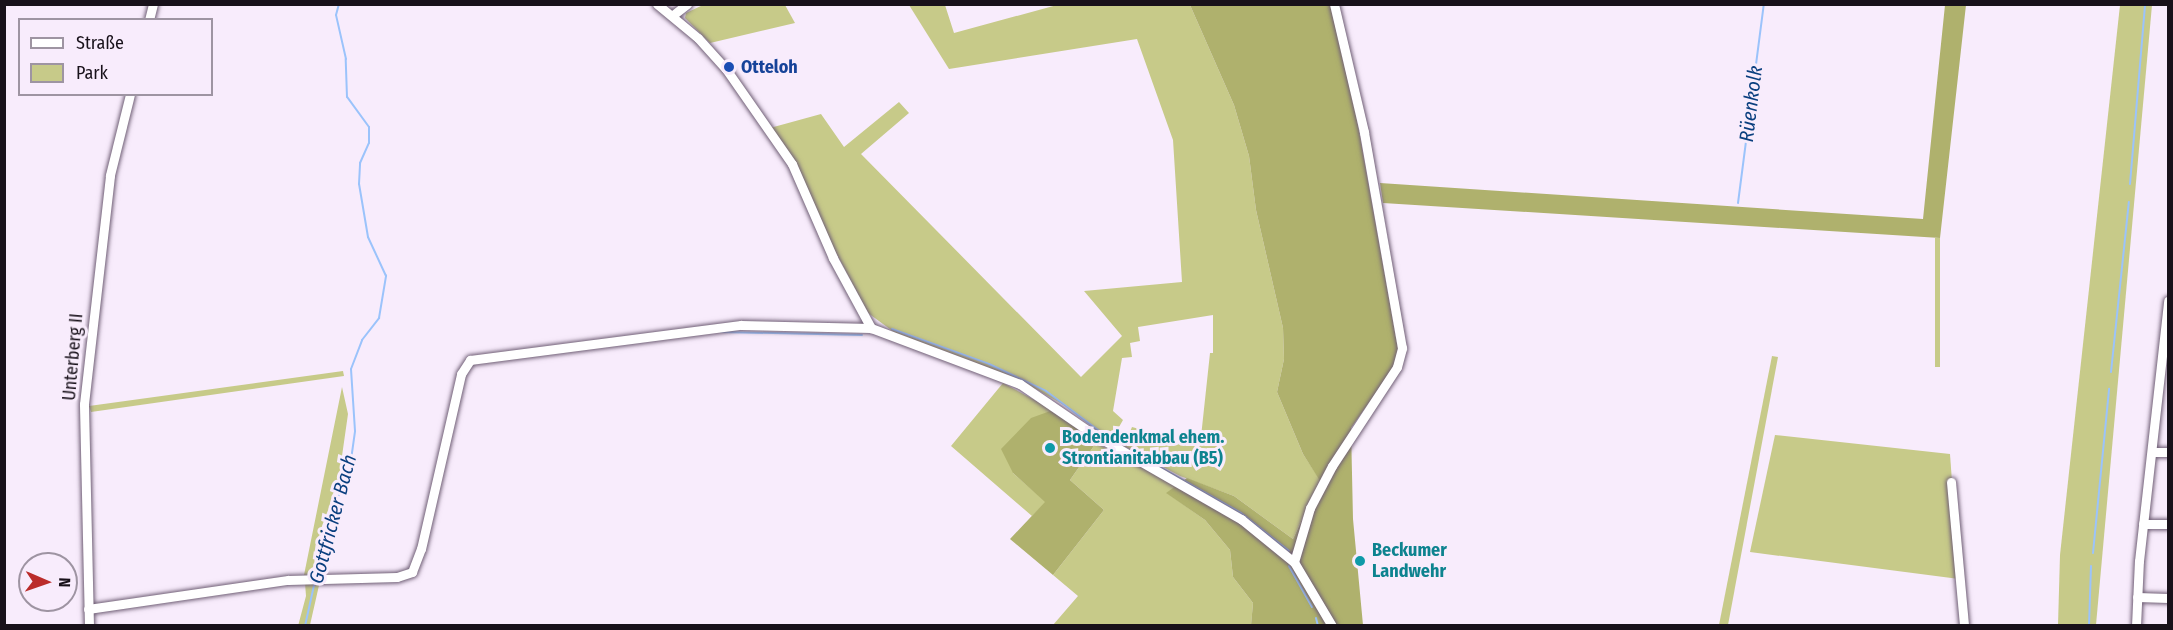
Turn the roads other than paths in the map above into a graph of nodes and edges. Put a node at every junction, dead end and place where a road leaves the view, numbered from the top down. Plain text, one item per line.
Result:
1 (657, 4) edge
2 (687, 4) edge
3 (1334, 4) edge
4 (673, 15) junction
5 (130, 96) edge
6 (2169, 301) edge
7 (2168, 315) edge
8 (871, 328) junction
9 (2165, 381) edge
10 (2154, 452) junction
11 (2169, 452) edge
12 (1951, 482) dead end
13 (2144, 524) junction
14 (2169, 524) edge
15 (1294, 562) junction
16 (2137, 597) junction
17 (2169, 598) edge
18 (88, 609) junction
19 (89, 626) edge
20 (1332, 626) edge
21 (1964, 626) edge
22 (2136, 626) edge

1 - 4 street
2 - 4 street
3 - 15 street
4 - 8 street
5 - 18 street, Unterberg II
6 - 7 street
7 - 9 street
8 - 15 street
8 - 18 street
9 - 10 street
10 - 11 street
10 - 13 street
12 - 21 street
13 - 14 street
13 - 16 street
15 - 20 street
16 - 17 street
16 - 22 street
18 - 19 street, Unterberg II

